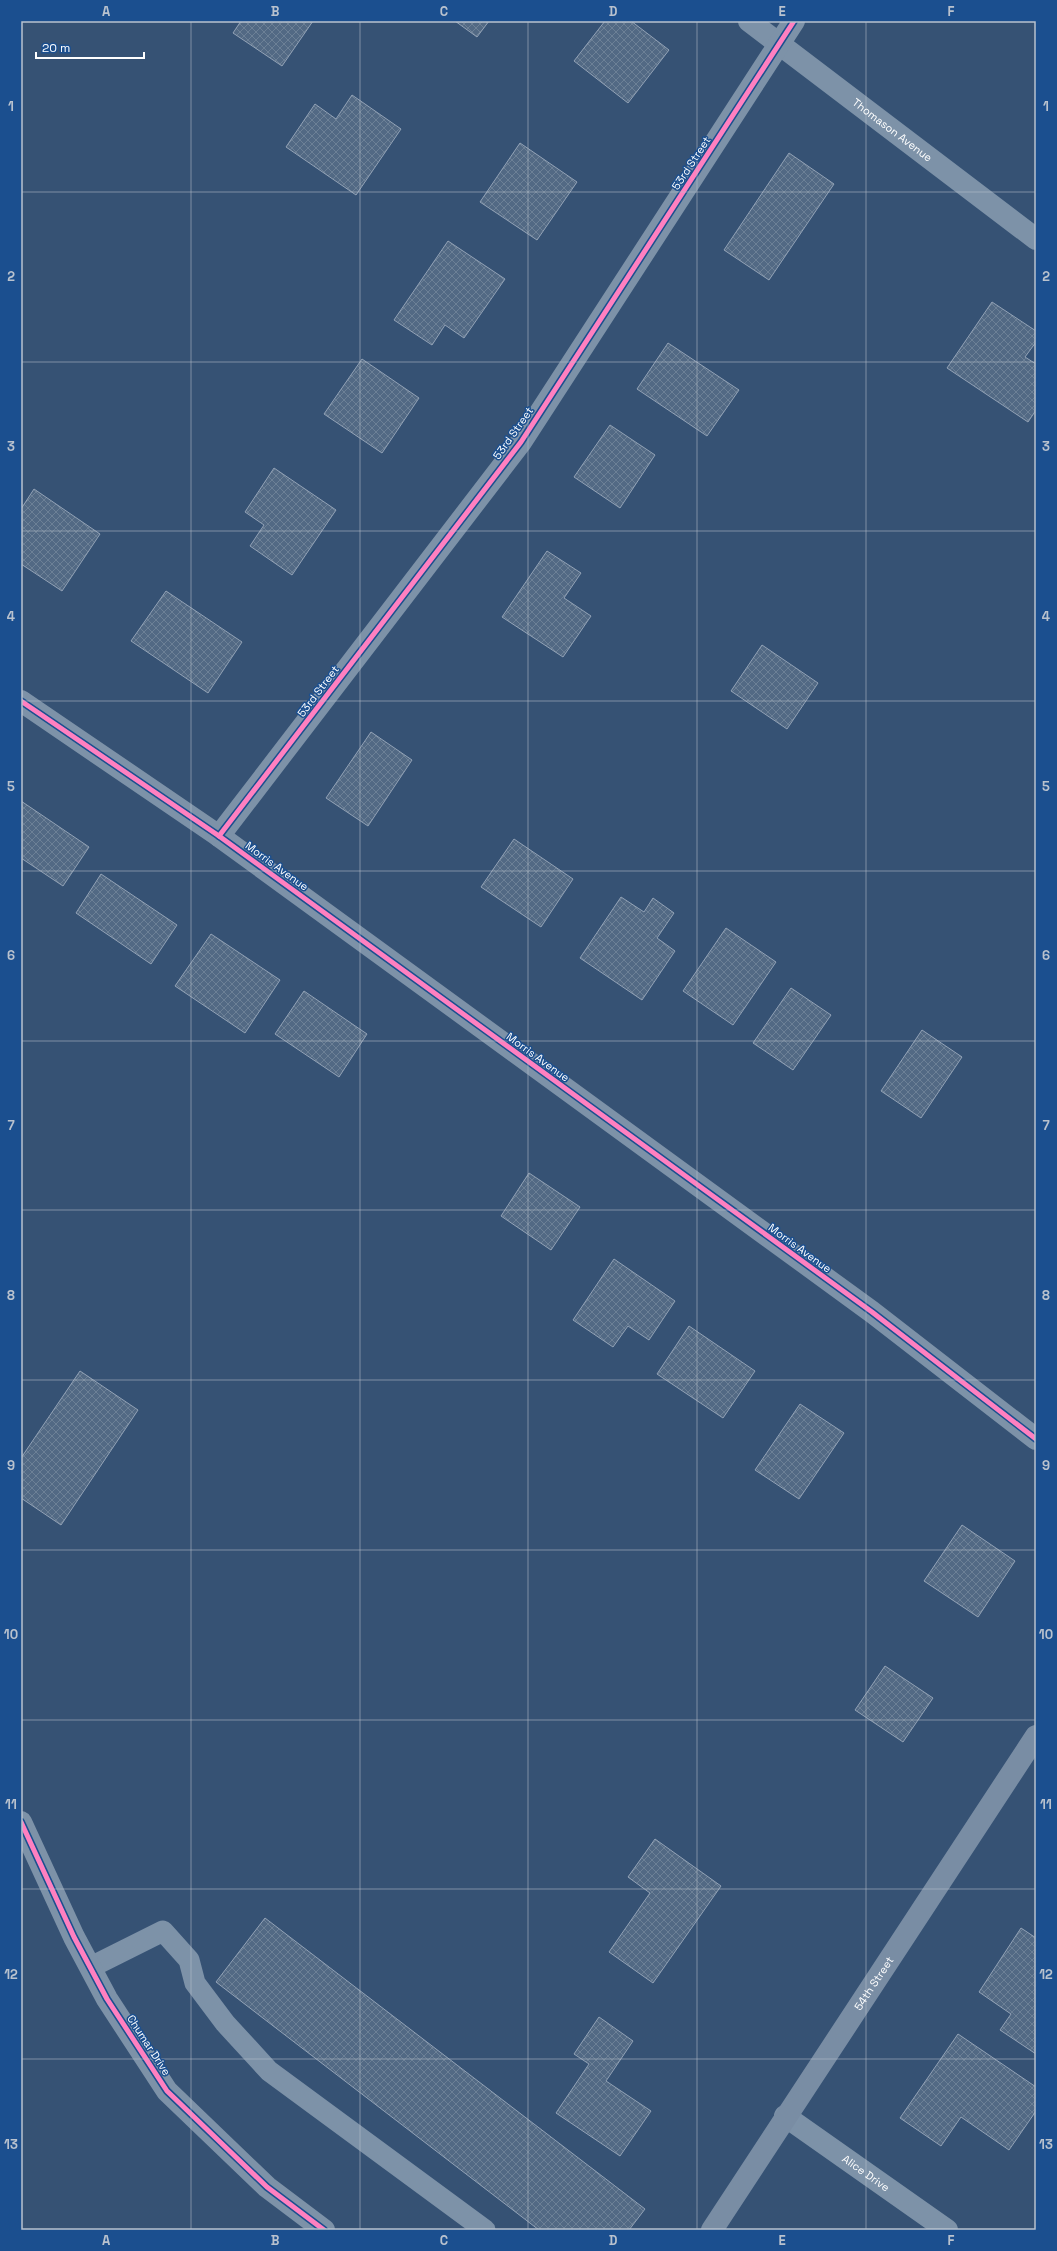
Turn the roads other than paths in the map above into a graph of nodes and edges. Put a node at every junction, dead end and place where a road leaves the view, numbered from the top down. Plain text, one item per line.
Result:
1 (749, 21) edge
2 (794, 21) edge
3 (781, 43) junction
4 (1036, 239) edge
5 (21, 701) edge
6 (219, 836) junction
7 (1036, 1439) edge
8 (1036, 1736) edge
9 (21, 1822) edge
10 (90, 1967) junction
11 (785, 2116) junction
12 (324, 2230) edge
13 (485, 2230) edge
14 (712, 2230) edge
15 (947, 2230) edge

1 - 3 street, Thomason Avenue
2 - 3 street, 53rd Street
3 - 4 street, Thomason Avenue
3 - 6 street, 53rd Street
5 - 6 street, Morris Avenue
6 - 7 street, Morris Avenue
8 - 11 main road, 54th Street
9 - 10 street, Chumar Drive
10 - 12 street, Chumar Drive
10 - 13 lane
11 - 14 main road, 54th Street
11 - 15 street, Alice Drive

